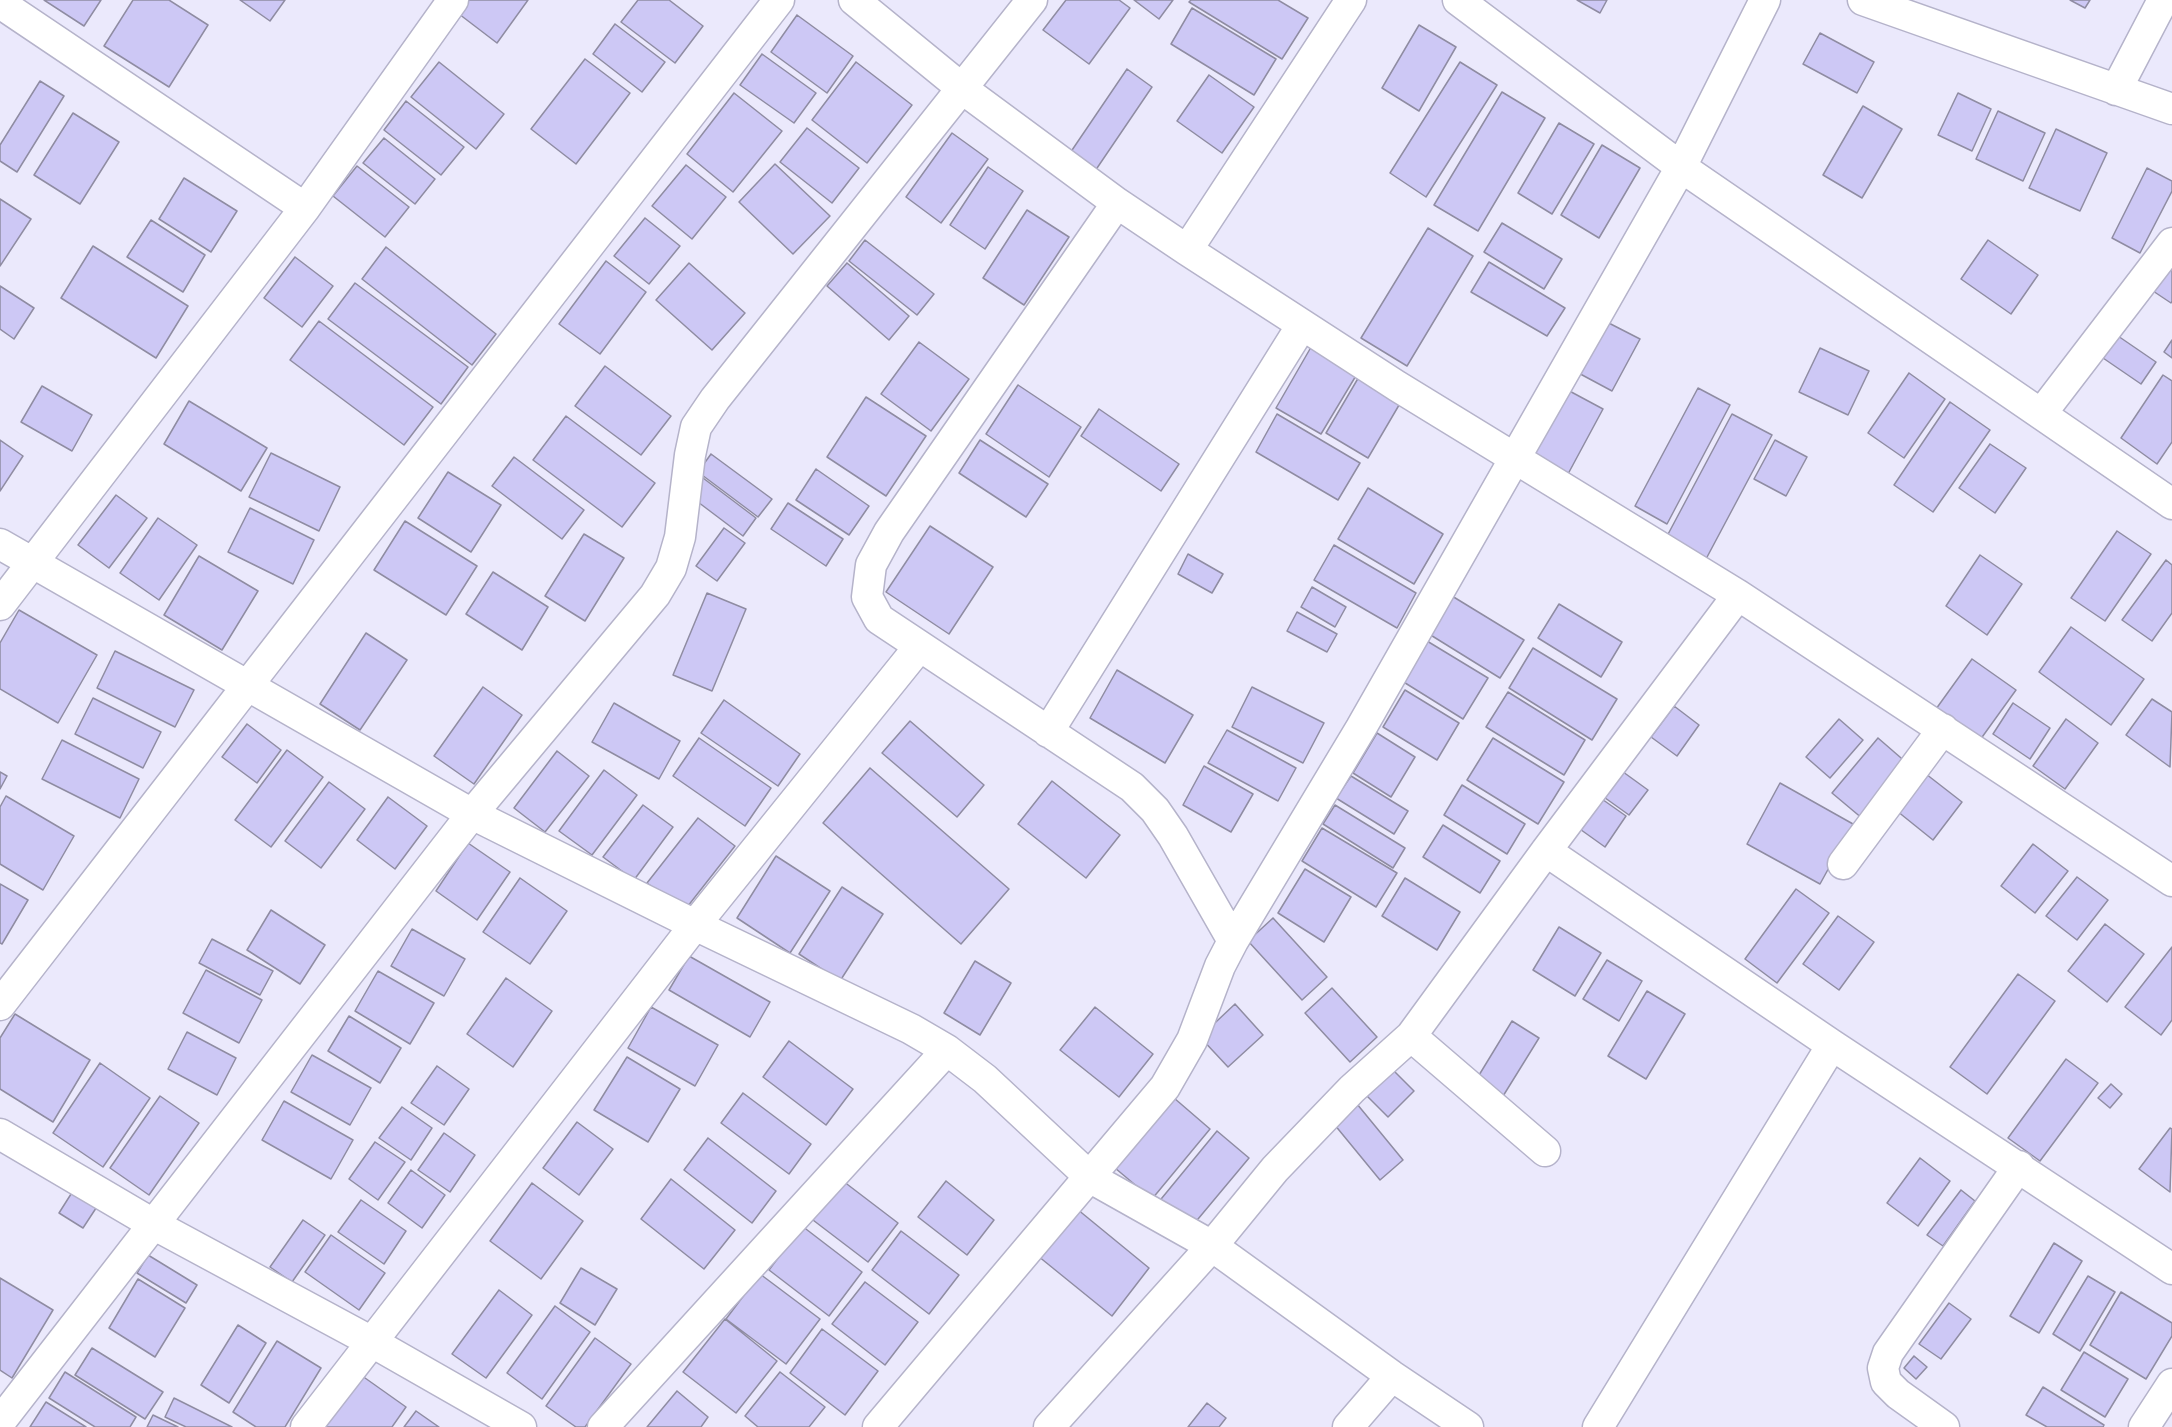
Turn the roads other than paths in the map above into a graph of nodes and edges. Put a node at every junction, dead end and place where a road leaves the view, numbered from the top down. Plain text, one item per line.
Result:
1 (779, 0) edge
2 (854, 0) edge
3 (1032, 0) edge
4 (1351, 0) edge
5 (1458, 0) edge
6 (1765, 0) edge
7 (1863, 0) edge
8 (2163, 0) edge
9 (0, 3) edge
10 (441, 4) edge
11 (1901, 6) edge
12 (964, 90) junction
13 (2116, 90) junction
14 (2172, 109) edge
15 (1681, 167) junction
16 (1117, 203) junction
17 (305, 207) junction
18 (2172, 243) edge
19 (1186, 250) junction
20 (1302, 325) junction
21 (2041, 414) junction
22 (1515, 456) junction
23 (2172, 504) edge
24 (0, 544) edge
25 (33, 563) junction
26 (1738, 595) junction
27 (0, 605) edge
28 (919, 647) junction
29 (247, 684) junction
30 (1943, 729) junction
31 (1048, 732) junction
32 (472, 814) junction
33 (1546, 850) junction
34 (1844, 864) dead end
35 (2172, 881) edge
36 (695, 925) junction
37 (1233, 941) junction
38 (0, 1005) edge
39 (1411, 1036) junction
40 (1832, 1045) junction
41 (947, 1050) junction
42 (0, 1134) edge
43 (1545, 1151) dead end
44 (2019, 1166) junction
45 (1090, 1178) junction
46 (153, 1224) junction
47 (1212, 1246) junction
48 (2172, 1269) edge
49 (372, 1341) junction
50 (1392, 1376) junction
51 (2172, 1384) edge
52 (0, 1422) edge
53 (306, 1427) edge
54 (521, 1427) edge
55 (603, 1427) edge
56 (878, 1427) edge
57 (1049, 1427) edge
58 (1348, 1427) edge
59 (1468, 1427) edge
60 (1598, 1427) edge
61 (1944, 1427) edge
62 (2144, 1427) edge

1 - 29 street
2 - 12 street
3 - 12 street
4 - 19 street
5 - 15 street
6 - 15 street
7 - 11 street
8 - 13 street
9 - 17 street
10 - 17 street
11 - 13 street
12 - 16 street
12 - 32 street
13 - 14 street
15 - 21 street
15 - 22 street
16 - 19 street
16 - 28 street
17 - 25 street
18 - 21 street
19 - 20 street
20 - 22 street
20 - 31 street
21 - 23 street
22 - 26 street
22 - 37 street
24 - 25 street
25 - 27 street
25 - 29 street
26 - 30 street
26 - 33 street
28 - 31 street
28 - 36 street
29 - 32 street
29 - 38 street
30 - 34 street
30 - 35 street
31 - 37 street
32 - 36 street
32 - 46 street
33 - 39 street
33 - 40 street
36 - 41 street
36 - 49 street
37 - 45 street
39 - 43 street
39 - 47 street
40 - 44 street
40 - 60 street
41 - 45 street
41 - 55 street
42 - 46 street
44 - 48 street
44 - 61 street
45 - 47 street
45 - 56 street
46 - 49 street
46 - 52 street
47 - 50 street
47 - 57 street
49 - 53 street
49 - 54 street
50 - 58 street
50 - 59 street
51 - 62 street

